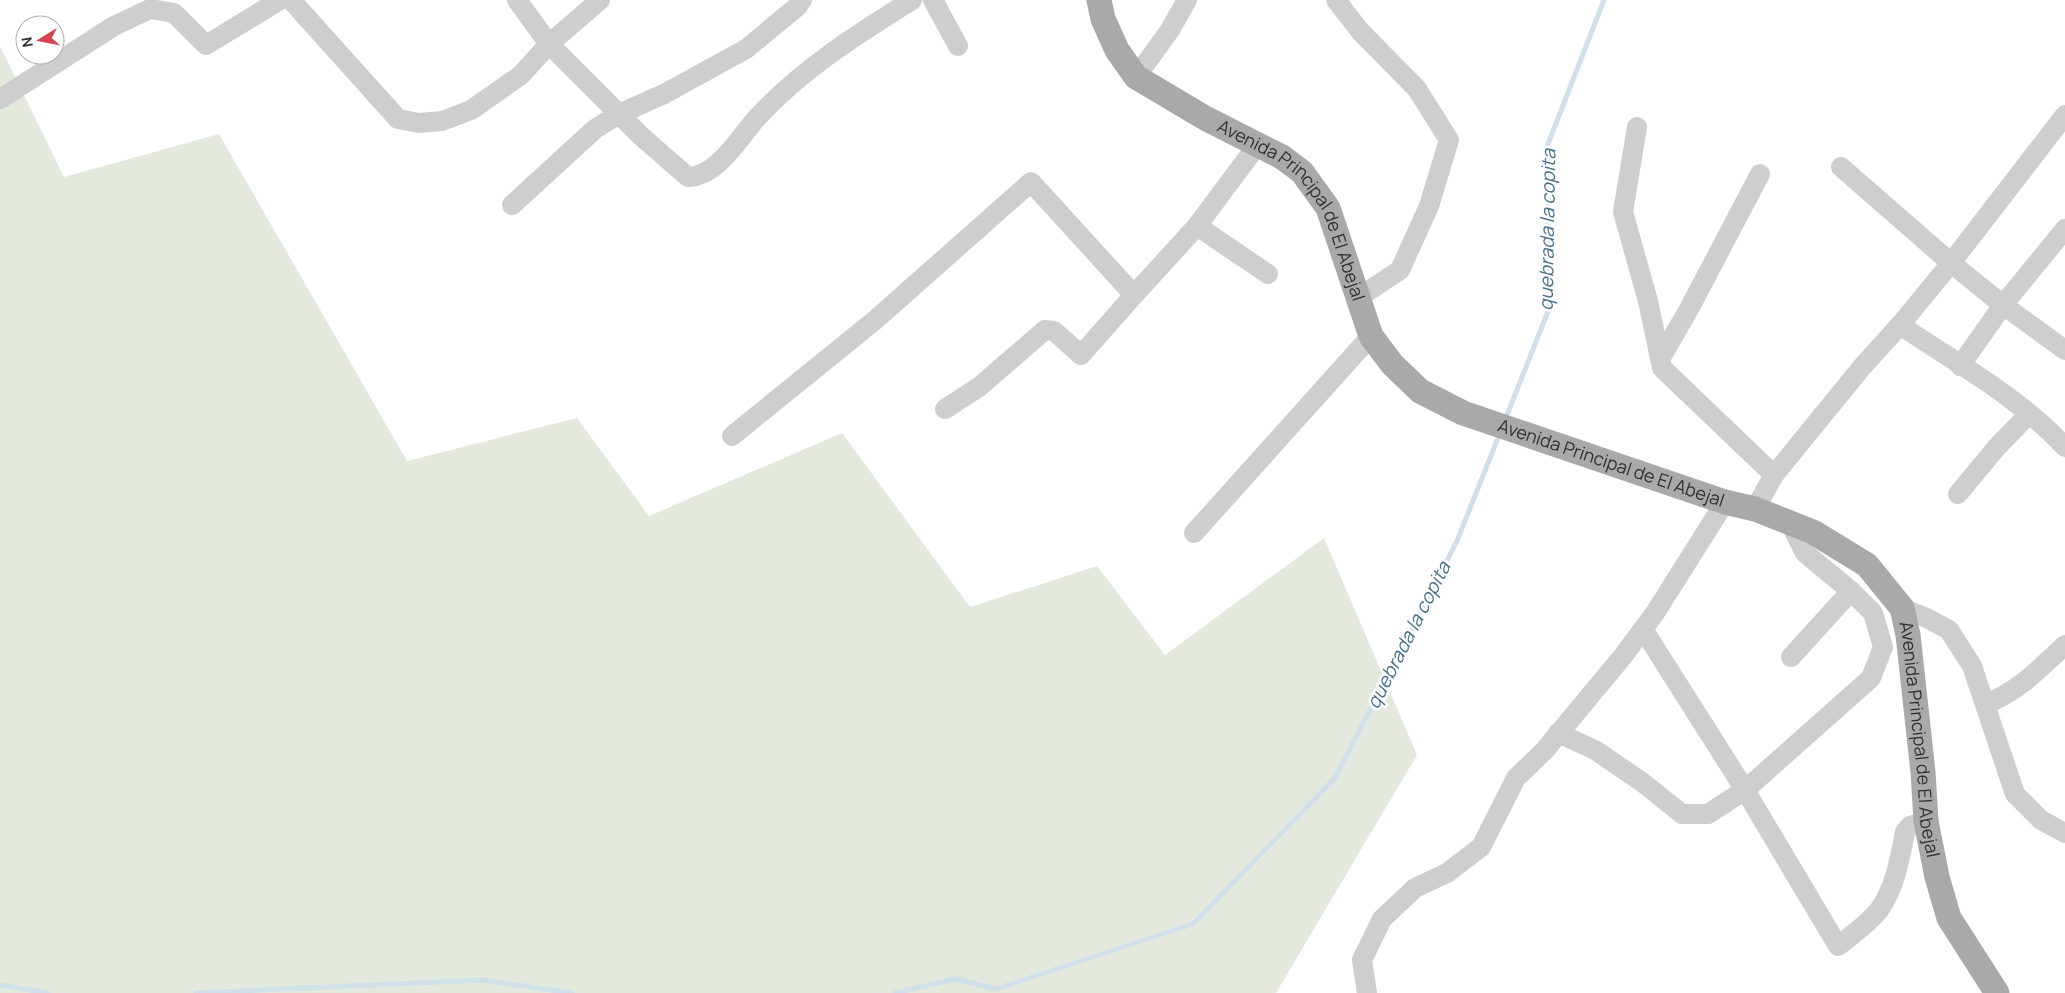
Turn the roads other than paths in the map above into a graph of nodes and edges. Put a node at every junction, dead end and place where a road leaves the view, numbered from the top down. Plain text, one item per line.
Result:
1 (280, 0) edge
2 (291, 0) edge
3 (517, 0) edge
4 (600, 0) edge
5 (802, 0) edge
6 (912, 0) edge
7 (933, 0) edge
8 (1100, 0) edge
9 (1187, 0) edge
10 (1336, 0) edge
11 (549, 44) junction
12 (958, 46) dead end
13 (1136, 77) junction
14 (0, 99) edge
15 (619, 114) junction
16 (2065, 115) edge
17 (1637, 126) dead end
18 (1258, 144) junction
19 (1841, 167) dead end
20 (1760, 174) dead end
21 (512, 205) dead end
22 (1197, 226) junction
23 (2065, 229) edge
24 (1951, 263) junction
25 (1268, 274) dead end
26 (1134, 296) junction
27 (1358, 298) junction
28 (2003, 306) junction
29 (1900, 325) junction
30 (1371, 336) junction
31 (2065, 350) edge
32 (1660, 359) junction
33 (1960, 366) junction
34 (945, 409) dead end
35 (2029, 414) junction
36 (732, 436) dead end
37 (2065, 447) edge
38 (1774, 475) junction
39 (1958, 494) dead end
40 (1725, 502) junction
41 (1755, 509) junction
42 (1788, 521) junction
43 (1194, 533) dead end
44 (1851, 591) junction
45 (1902, 608) junction
46 (1643, 629) junction
47 (2065, 644) edge
48 (1791, 657) dead end
49 (1986, 704) junction
50 (1558, 733) junction
51 (1745, 790) junction
52 (1926, 821) junction
53 (2065, 832) edge
54 (1366, 993) edge
55 (1998, 993) edge

1 - 14 street
2 - 11 street
3 - 11 street
4 - 11 street
5 - 15 street
6 - 15 street
7 - 12 street
8 - 13 main road, Avenida Principal de El Abejal
9 - 13 street
10 - 27 street
11 - 15 street
13 - 18 main road, Avenida Principal de El Abejal
15 - 21 street
16 - 24 street
17 - 32 street
18 - 22 street
18 - 27 main road, Avenida Principal de El Abejal
19 - 24 street
20 - 32 street
22 - 25 street
22 - 26 street
23 - 28 street
24 - 28 street
24 - 29 street
26 - 34 street
26 - 36 street
27 - 30 main road, Avenida Principal de El Abejal
28 - 31 street
28 - 33 street
29 - 33 street
29 - 38 street
30 - 40 main road, Avenida Principal de El Abejal
30 - 43 street
32 - 38 street
33 - 35 street
35 - 37 street
35 - 39 street
38 - 41 street
40 - 41 main road, Avenida Principal de El Abejal
40 - 46 street
41 - 42 main road, Avenida Principal de El Abejal
42 - 44 street
42 - 45 main road, Avenida Principal de El Abejal
44 - 48 street
44 - 51 street
45 - 49 street
45 - 52 main road, Avenida Principal de El Abejal
46 - 50 street
46 - 51 street
47 - 49 street
49 - 53 street
50 - 51 street
50 - 54 street
51 - 52 street
52 - 55 main road, Avenida Principal de El Abejal

